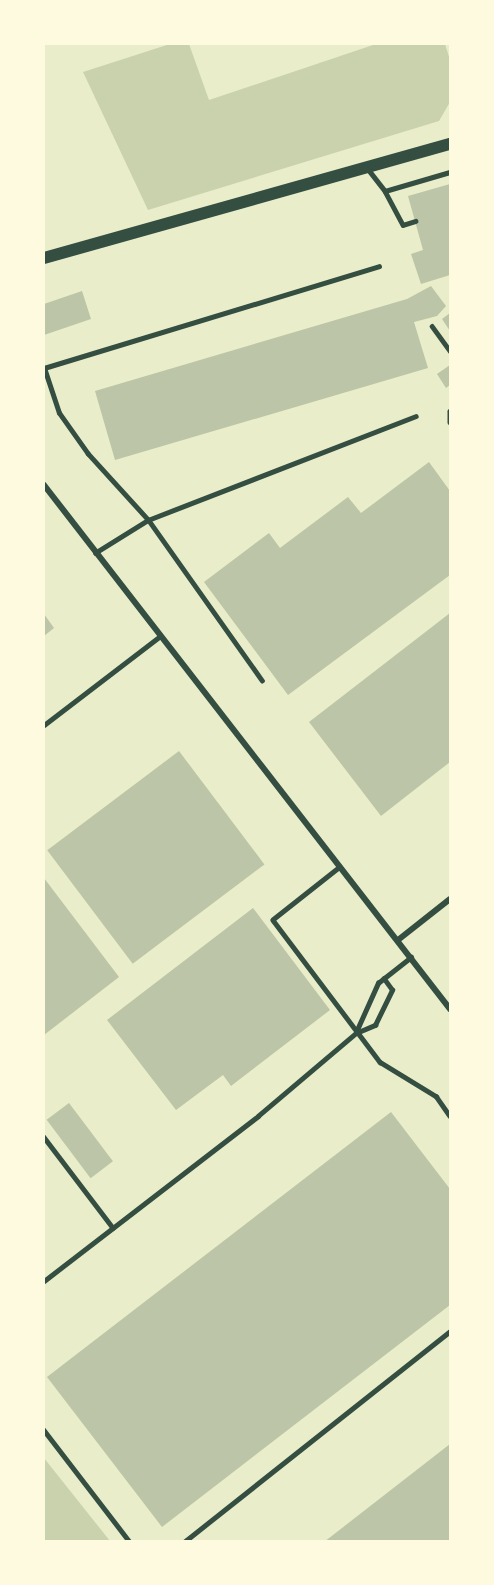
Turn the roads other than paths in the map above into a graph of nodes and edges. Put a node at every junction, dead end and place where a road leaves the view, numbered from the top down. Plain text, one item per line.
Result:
1 (450, 144) edge
2 (367, 168) junction
3 (450, 172) edge
4 (385, 191) junction
5 (415, 221) dead end
6 (44, 258) edge
7 (379, 266) dead end
8 (432, 326) dead end
9 (450, 351) edge
10 (450, 411) edge
11 (416, 416) dead end
12 (450, 422) edge
13 (44, 485) edge
14 (148, 520) junction
15 (95, 553) junction
16 (159, 637) junction
17 (262, 681) dead end
18 (44, 725) edge
19 (340, 867) junction
20 (450, 898) edge
21 (398, 940) junction
22 (411, 957) junction
23 (384, 979) junction
24 (450, 1009) edge
25 (356, 1033) junction
26 (450, 1116) edge
27 (44, 1137) edge
28 (113, 1228) junction
29 (44, 1281) edge
30 (450, 1331) edge
31 (44, 1430) edge
32 (130, 1542) edge
33 (184, 1542) edge

1 - 2 main road
2 - 4 lane
2 - 6 main road
3 - 4 lane
4 - 5 lane
7 - 14 lane
8 - 9 lane
10 - 12 lane
11 - 14 lane
13 - 15 street
14 - 15 lane
14 - 17 lane
15 - 16 street
16 - 18 lane
16 - 19 street
19 - 21 street
19 - 25 lane
20 - 21 street
21 - 22 street
22 - 23 lane
22 - 24 street
23 - 25 lane
23 - 25 lane
25 - 26 lane
25 - 28 lane
27 - 28 lane
28 - 29 lane
30 - 33 lane
31 - 32 lane

